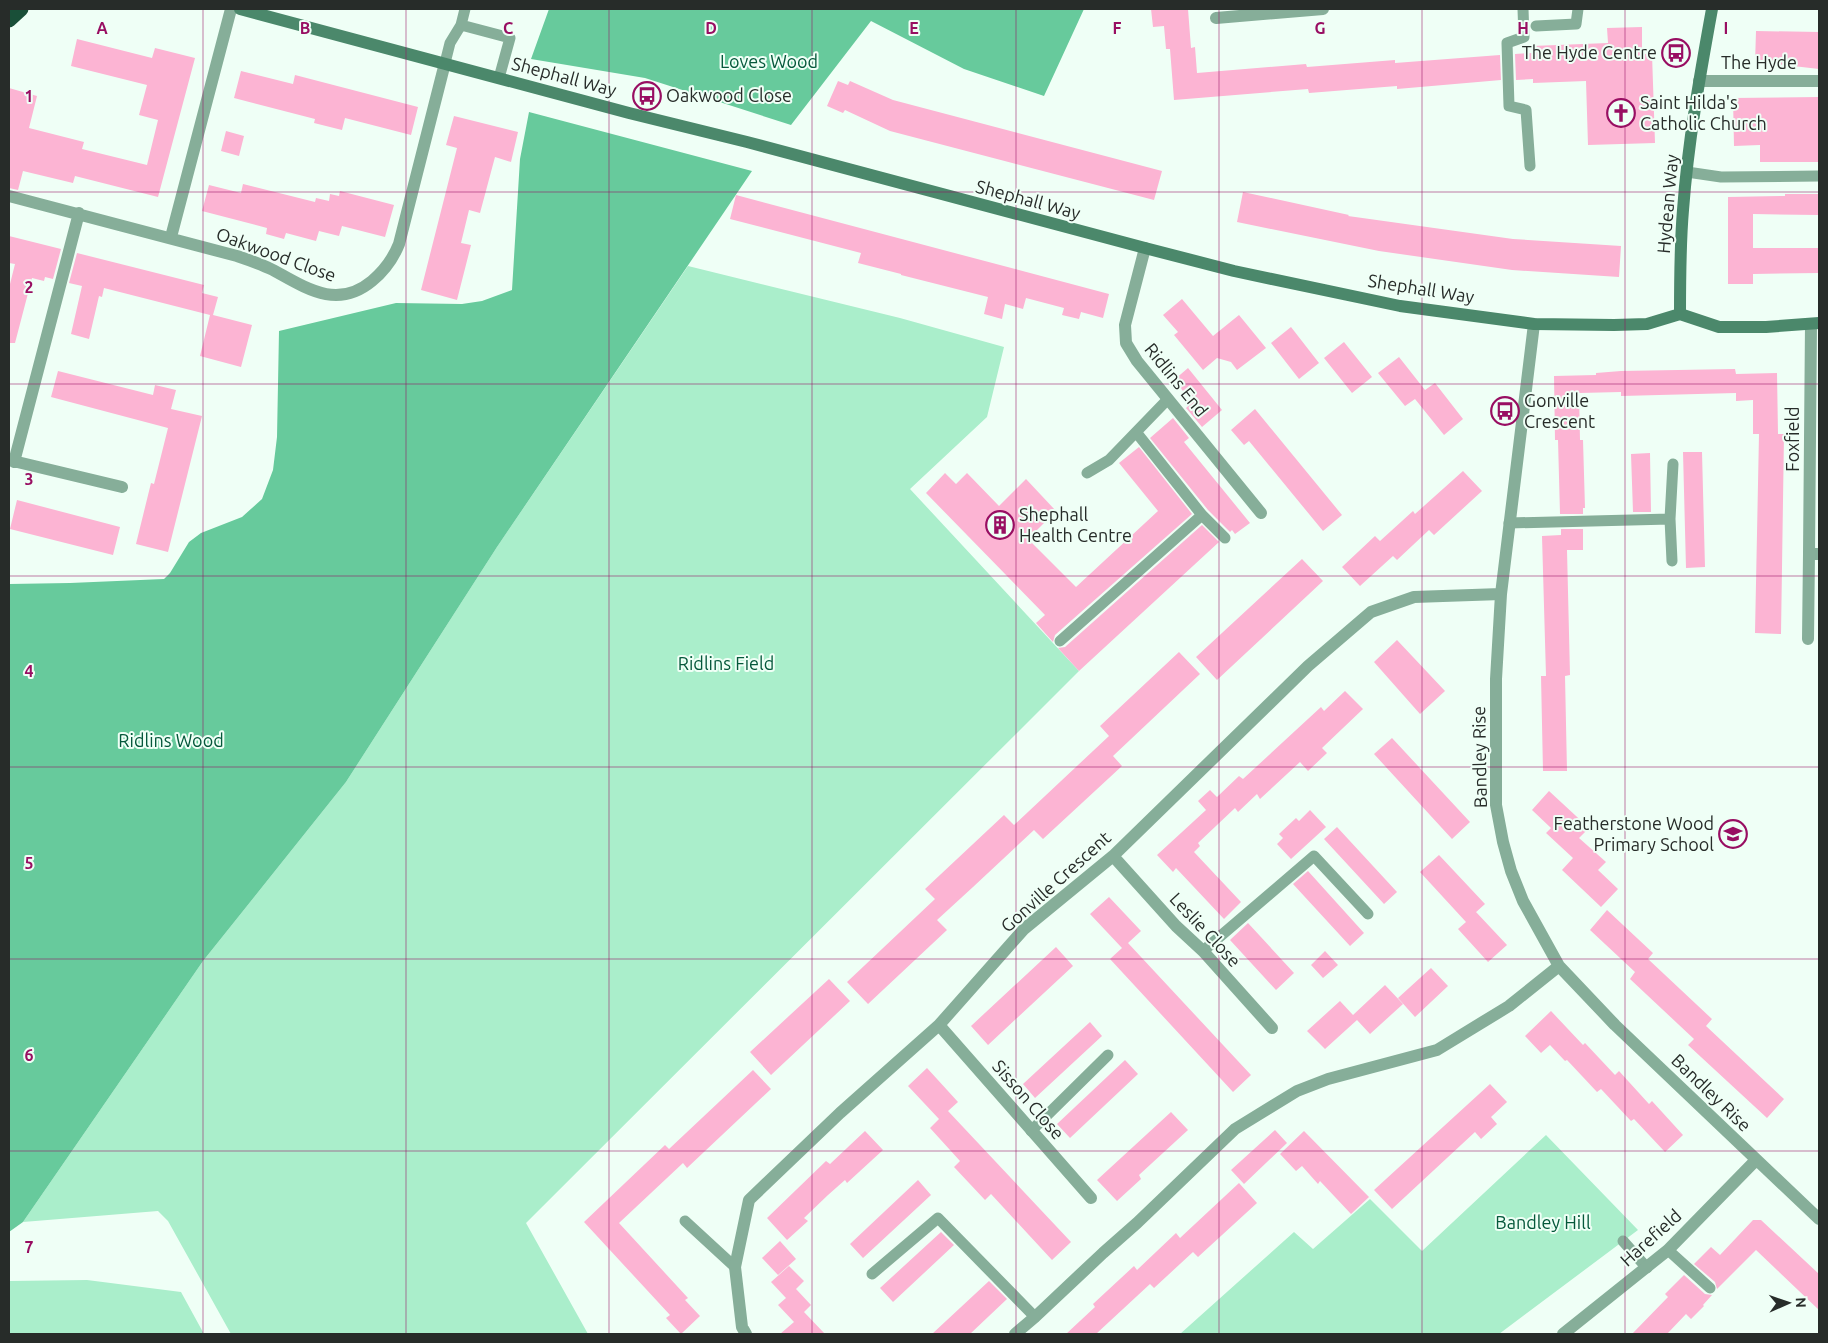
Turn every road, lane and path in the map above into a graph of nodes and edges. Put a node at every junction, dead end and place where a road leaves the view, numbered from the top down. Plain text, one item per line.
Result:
1 (21, 9) edge
2 (232, 9) edge
3 (240, 9) edge
4 (465, 9) edge
5 (1323, 9) edge
6 (1523, 9) edge
7 (1578, 9) edge
8 (1712, 9) edge
9 (266, 12) edge
10 (1215, 14) edge
11 (9, 20) edge
12 (461, 25) junction
13 (1536, 26) dead end
14 (446, 63) junction
15 (499, 78) junction
16 (1698, 81) junction
17 (1819, 81) edge
18 (1530, 166) dead end
19 (1687, 172) junction
20 (1819, 176) edge
21 (9, 196) edge
22 (79, 213) junction
23 (171, 238) junction
24 (1145, 248) junction
25 (1680, 314) junction
26 (1534, 324) junction
27 (1815, 324) edge
28 (1168, 399) junction
29 (1136, 432) junction
30 (11, 461) edge
31 (1673, 464) dead end
32 (1087, 473) dead end
33 (122, 487) dead end
34 (1262, 513) dead end
35 (1202, 515) junction
36 (1670, 519) junction
37 (1509, 523) junction
38 (1225, 538) dead end
39 (1814, 554) edge
40 (1672, 561) dead end
41 (1501, 594) junction
42 (1808, 639) dead end
43 (1060, 641) dead end
44 (1113, 856) junction
45 (1368, 914) dead end
46 (1203, 951) junction
47 (1559, 966) junction
48 (939, 1025) junction
49 (1272, 1028) dead end
50 (1108, 1055) dead end
51 (1031, 1131) junction
52 (1756, 1160) junction
53 (1091, 1198) dead end
54 (1819, 1219) edge
55 (685, 1221) dead end
56 (1623, 1241) dead end
57 (1668, 1250) junction
58 (735, 1267) junction
59 (1647, 1268) junction
60 (872, 1274) dead end
61 (1710, 1288) dead end
62 (1035, 1317) junction
63 (746, 1334) edge
64 (1015, 1334) edge
65 (1563, 1334) edge

1 - 11 highway
2 - 23 street
3 - 9 street, Shephall Way
4 - 12 lane
5 - 10 street
6 - 18 lane
7 - 13 lane
8 - 16 street, Hydean Way
9 - 14 street, Shephall Way
12 - 14 lane
12 - 15 lane
14 - 15 street, Shephall Way
14 - 23 street, Oakwood Close
15 - 24 street, Shephall Way
16 - 17 street, The Hyde
16 - 19 street, Hydean Way
19 - 20 lane
19 - 25 street, Hydean Way
21 - 22 street, Oakwood Close
22 - 23 street, Oakwood Close
22 - 30 street
24 - 26 street, Shephall Way
24 - 28 street, Ridlins End
25 - 26 street, Shephall Way
25 - 27 street
26 - 37 street, Bandley Rise
27 - 39 street, Foxfield
28 - 29 lane
28 - 34 street, Ridlins End
29 - 32 lane
29 - 35 lane
30 - 33 street
31 - 36 lane
35 - 38 lane
35 - 43 lane
36 - 37 lane
36 - 40 lane
37 - 41 street, Bandley Rise
39 - 42 street, Foxfield
41 - 44 street, Gonville Crescent
41 - 47 street, Bandley Rise
44 - 46 street, Leslie Close
44 - 48 street, Gonville Crescent
45 - 46 lane
46 - 49 street, Leslie Close
47 - 52 street, Bandley Rise
47 - 62 street
48 - 51 street, Sisson Close
48 - 58 street, Gonville Crescent
50 - 51 lane
51 - 53 street, Sisson Close
52 - 54 street, Bandley Rise
52 - 57 street, Harefield
55 - 58 lane
56 - 59 lane
57 - 59 street, Harefield
57 - 61 lane
58 - 63 street, Gonville Crescent
59 - 65 street, Harefield
60 - 62 lane
62 - 64 street

